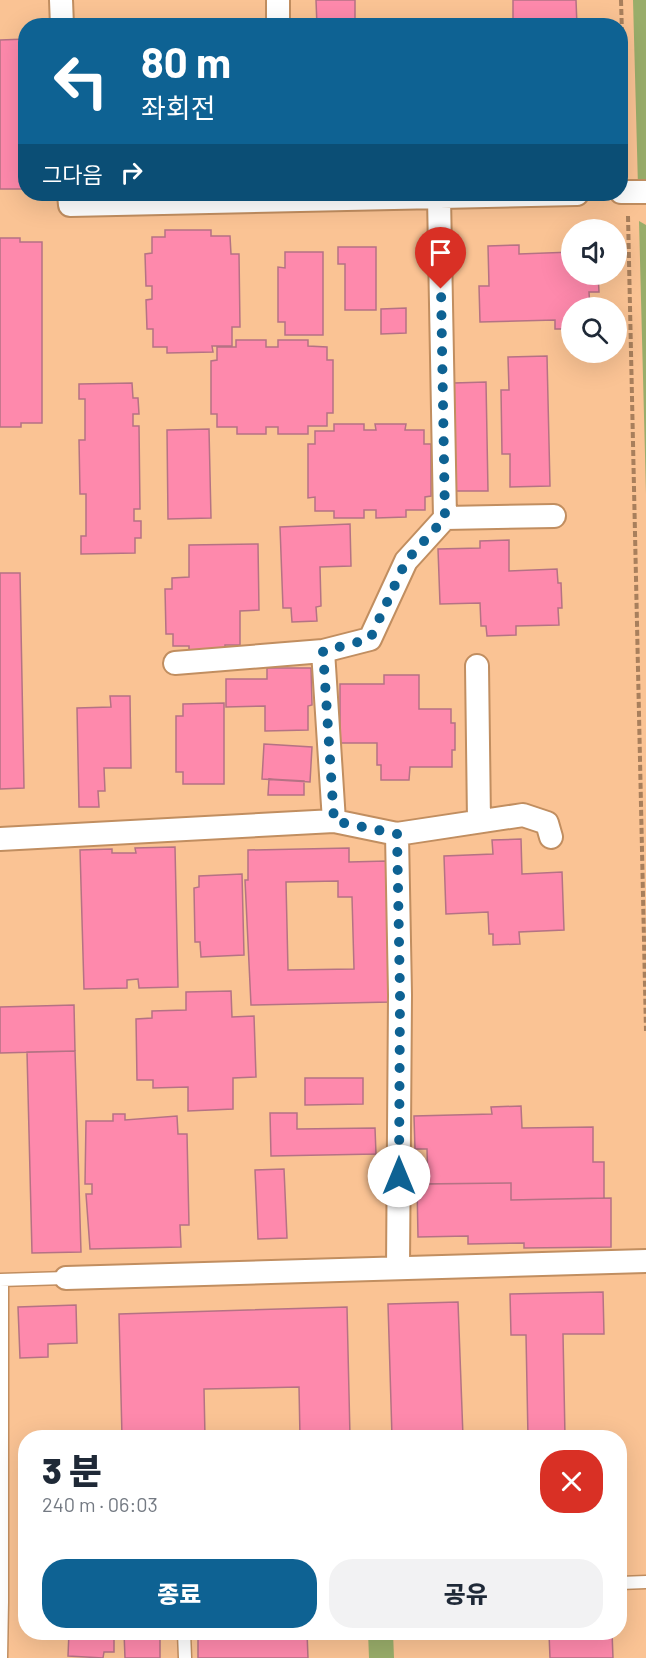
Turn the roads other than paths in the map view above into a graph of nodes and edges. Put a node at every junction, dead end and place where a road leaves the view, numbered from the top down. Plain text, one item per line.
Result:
1 (61, 0) edge
2 (278, 0) edge
3 (62, 18) edge
4 (278, 18) edge
5 (70, 201) edge
6 (175, 201) edge
7 (439, 201) edge
8 (554, 516) dead end
9 (445, 518) junction
10 (323, 651) junction
11 (175, 663) dead end
12 (477, 666) dead end
13 (334, 821) junction
14 (479, 821) junction
15 (397, 834) junction
16 (551, 837) dead end
17 (0, 839) edge
18 (646, 1262) edge
19 (398, 1268) junction
20 (66, 1278) joint
21 (1, 1280) edge
22 (646, 1582) edge
23 (627, 1583) edge
24 (1, 1602) edge
25 (184, 1640) edge
26 (1, 1658) edge
27 (185, 1658) edge

1 - 3 street
2 - 4 street
5 - 6 street
7 - 9 street
8 - 9 street
9 - 10 street
10 - 11 street
10 - 13 street
12 - 14 street
13 - 15 street
13 - 17 street
14 - 15 street
14 - 16 street
15 - 19 street
18 - 19 street
19 - 20 street
20 - 21 lane
21 - 24 lane
22 - 23 lane
24 - 26 lane
25 - 27 lane

